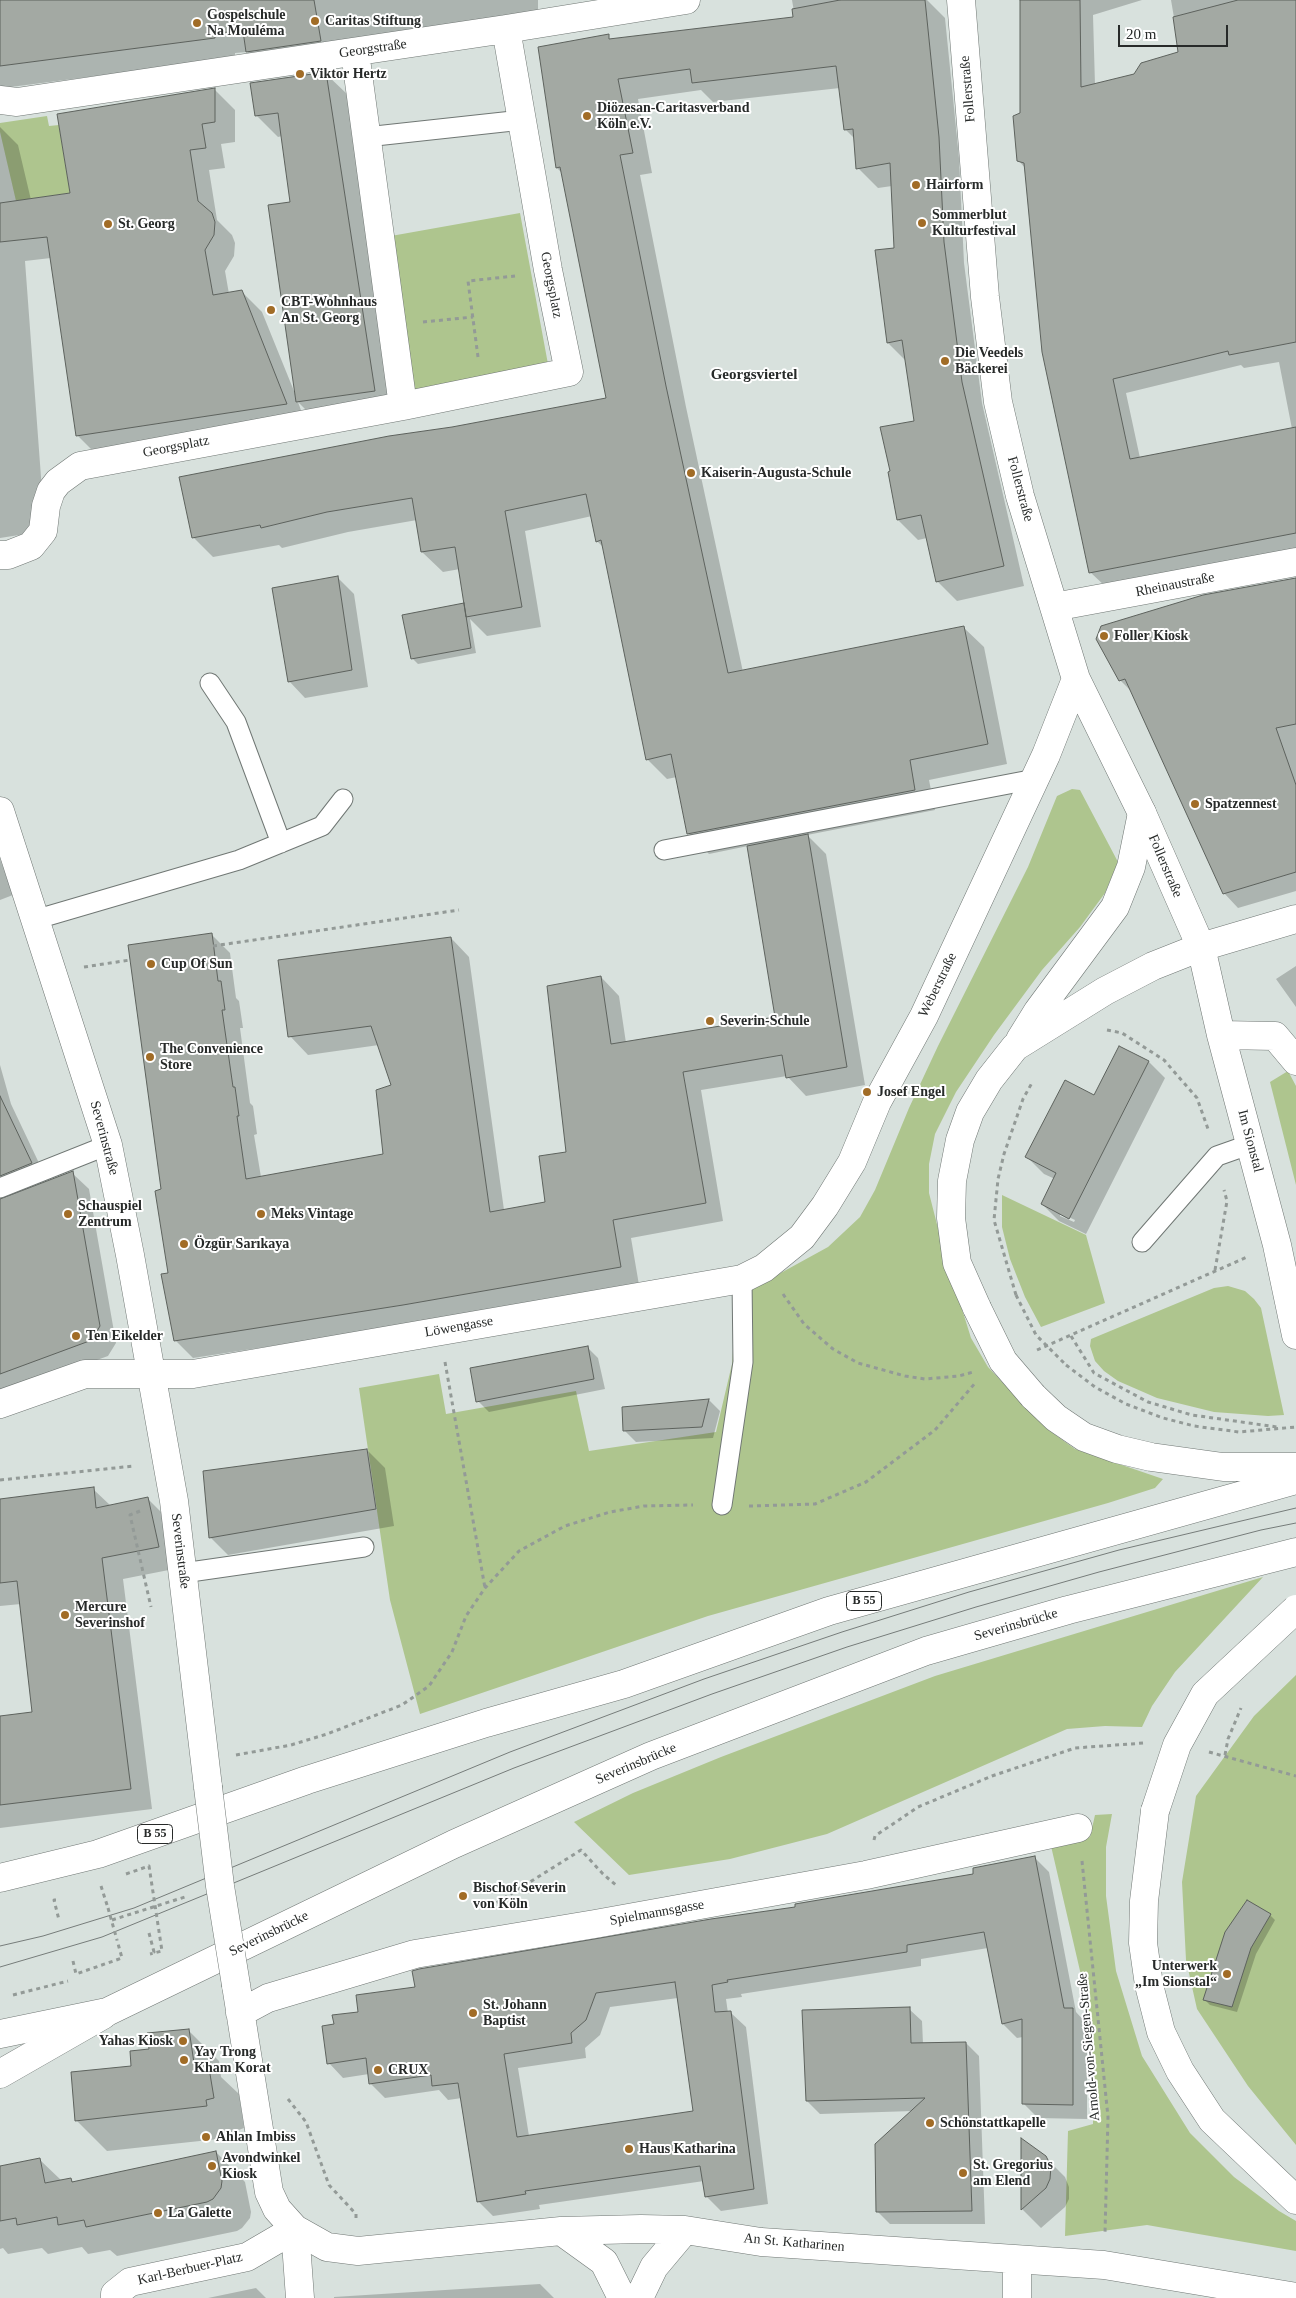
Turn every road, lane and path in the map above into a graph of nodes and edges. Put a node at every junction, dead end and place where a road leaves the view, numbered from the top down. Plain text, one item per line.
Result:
1 (686, 0) edge
2 (961, 0) edge
3 (506, 30) junction
4 (355, 52) junction
5 (0, 100) edge
6 (522, 120) junction
7 (366, 137) junction
8 (548, 270) junction
9 (472, 317) junction
10 (392, 326) junction
11 (479, 366) dead end
12 (403, 406) junction
13 (0, 555) edge
14 (1296, 562) edge
15 (1054, 608) junction
16 (1076, 679) junction
17 (210, 683) dead end
18 (1035, 779) junction
19 (343, 799) dead end
20 (0, 811) edge
21 (1142, 813) junction
22 (281, 843) junction
23 (664, 850) dead end
24 (459, 910) dead end
25 (1296, 919) edge
26 (34, 920) junction
27 (214, 946) dead end
28 (1201, 947) junction
29 (130, 960) dead end
30 (53, 976) junction
31 (1100, 1028) dead end
32 (1221, 1035) junction
33 (1015, 1047) junction
34 (1296, 1061) edge
35 (1037, 1074) dead end
36 (1251, 1144) junction
37 (108, 1145) junction
38 (1217, 1156) junction
39 (0, 1188) edge
40 (1142, 1242) dead end
41 (1277, 1245) junction
42 (1216, 1270) junction
43 (754, 1274) junction
44 (440, 1330) junction
45 (1296, 1335) edge
46 (1071, 1336) junction
47 (1030, 1353) dead end
48 (981, 1370) dead end
49 (151, 1374) junction
50 (978, 1380) dead end
51 (0, 1404) edge
52 (1296, 1427) edge
53 (1283, 1428) junction
54 (167, 1460) junction
55 (1296, 1467) edge
56 (0, 1480) edge
57 (1296, 1480) edge
58 (722, 1505) junction
59 (364, 1547) dead end
60 (1296, 1552) edge
61 (183, 1573) junction
62 (485, 1588) junction
63 (1296, 1609) edge
64 (1151, 1742) dead end
65 (1207, 1751) dead end
66 (233, 1756) dead end
67 (1296, 1776) edge
68 (1078, 1828) joint
69 (126, 1874) dead end
70 (866, 1875) junction
71 (0, 1878) edge
72 (612, 1883) dead end
73 (220, 1886) junction
74 (92, 1888) dead end
75 (63, 1897) dead end
76 (154, 1906) junction
77 (482, 1912) dead end
78 (59, 1920) dead end
79 (112, 1920) junction
80 (149, 1933) dead end
81 (73, 1962) dead end
82 (68, 1981) dead end
83 (8, 1996) dead end
84 (107, 2012) junction
85 (240, 2013) junction
86 (0, 2034) edge
87 (0, 2074) edge
88 (284, 2094) dead end
89 (1296, 2200) edge
90 (356, 2214) dead end
91 (295, 2229) junction
92 (685, 2230) junction
93 (561, 2231) junction
94 (1017, 2260) junction
95 (1104, 2264) junction
96 (1296, 2296) edge
97 (115, 2298) edge
98 (300, 2298) edge
99 (622, 2298) edge
100 (639, 2298) edge
101 (1016, 2298) edge

1 - 3 street, Georgstraße
2 - 15 street, Follerstraße
3 - 4 street, Georgstraße
3 - 6 street, Georgsplatz
4 - 5 street, Georgstraße
4 - 7 street
6 - 7 lane
6 - 8 street, Georgsplatz
7 - 10 street
8 - 9 path
8 - 12 street, Georgsplatz
9 - 10 path
9 - 11 path
10 - 12 street
12 - 13 street, Georgsplatz
14 - 15 street, Rheinaustraße
15 - 16 street, Follerstraße
16 - 18 street, Weberstraße
16 - 21 street, Follerstraße
17 - 22 lane
18 - 23 lane
18 - 43 street, Weberstraße
19 - 22 lane
20 - 26 street, Severinstraße
21 - 28 street, Follerstraße
21 - 33 street
22 - 26 lane
24 - 27 path
25 - 28 street
26 - 30 street, Severinstraße
28 - 32 street, Im Sionstal
28 - 33 street
29 - 30 path
30 - 37 street, Severinstraße
31 - 38 path
32 - 34 street
32 - 36 street, Im Sionstal
33 - 55 street, bridge
35 - 53 path, bridge
36 - 38 lane
36 - 41 street, Im Sionstal
37 - 39 lane
37 - 49 street, Severinstraße
38 - 40 lane
38 - 42 path
41 - 42 path
41 - 45 street, Im Sionstal
42 - 46 path
43 - 44 street, Löwengasse
43 - 48 path
43 - 58 lane
44 - 49 street, Löwengasse
44 - 62 path
46 - 47 path
46 - 53 path
49 - 51 street, Löwengasse
49 - 54 street, Severinstraße
50 - 58 path
52 - 53 path
54 - 56 path
54 - 61 street, Severinstraße
57 - 71 street, B 55
58 - 62 path
59 - 61 lane
60 - 84 street, Severinsbrücke
61 - 73 street, Severinstraße, bridge
62 - 66 path
63 - 89 street, bridge
64 - 70 path
65 - 67 path
68 - 70 street, Spielmannsgasse
68 - 95 path, Arnold-von-Siegen-Straße
69 - 76 path, bridge
70 - 85 street, Spielmannsgasse
72 - 77 path
73 - 76 path, bridge
73 - 85 street, Severinstraße, bridge
74 - 79 path, bridge
75 - 78 path
76 - 79 path, bridge
76 - 80 path, bridge
79 - 81 path, bridge
82 - 83 path
84 - 86 street, Severinsbrücke
84 - 87 street
85 - 91 street, Severinstraße
88 - 90 path
91 - 93 street, An St. Katharinen
91 - 97 street, Karl-Berbuer-Platz
91 - 98 street
92 - 93 street, An St. Katharinen
92 - 94 street, An St. Katharinen
92 - 100 street
93 - 99 street
94 - 95 street, An St. Katharinen
94 - 101 street
95 - 96 street, An St. Katharinen

